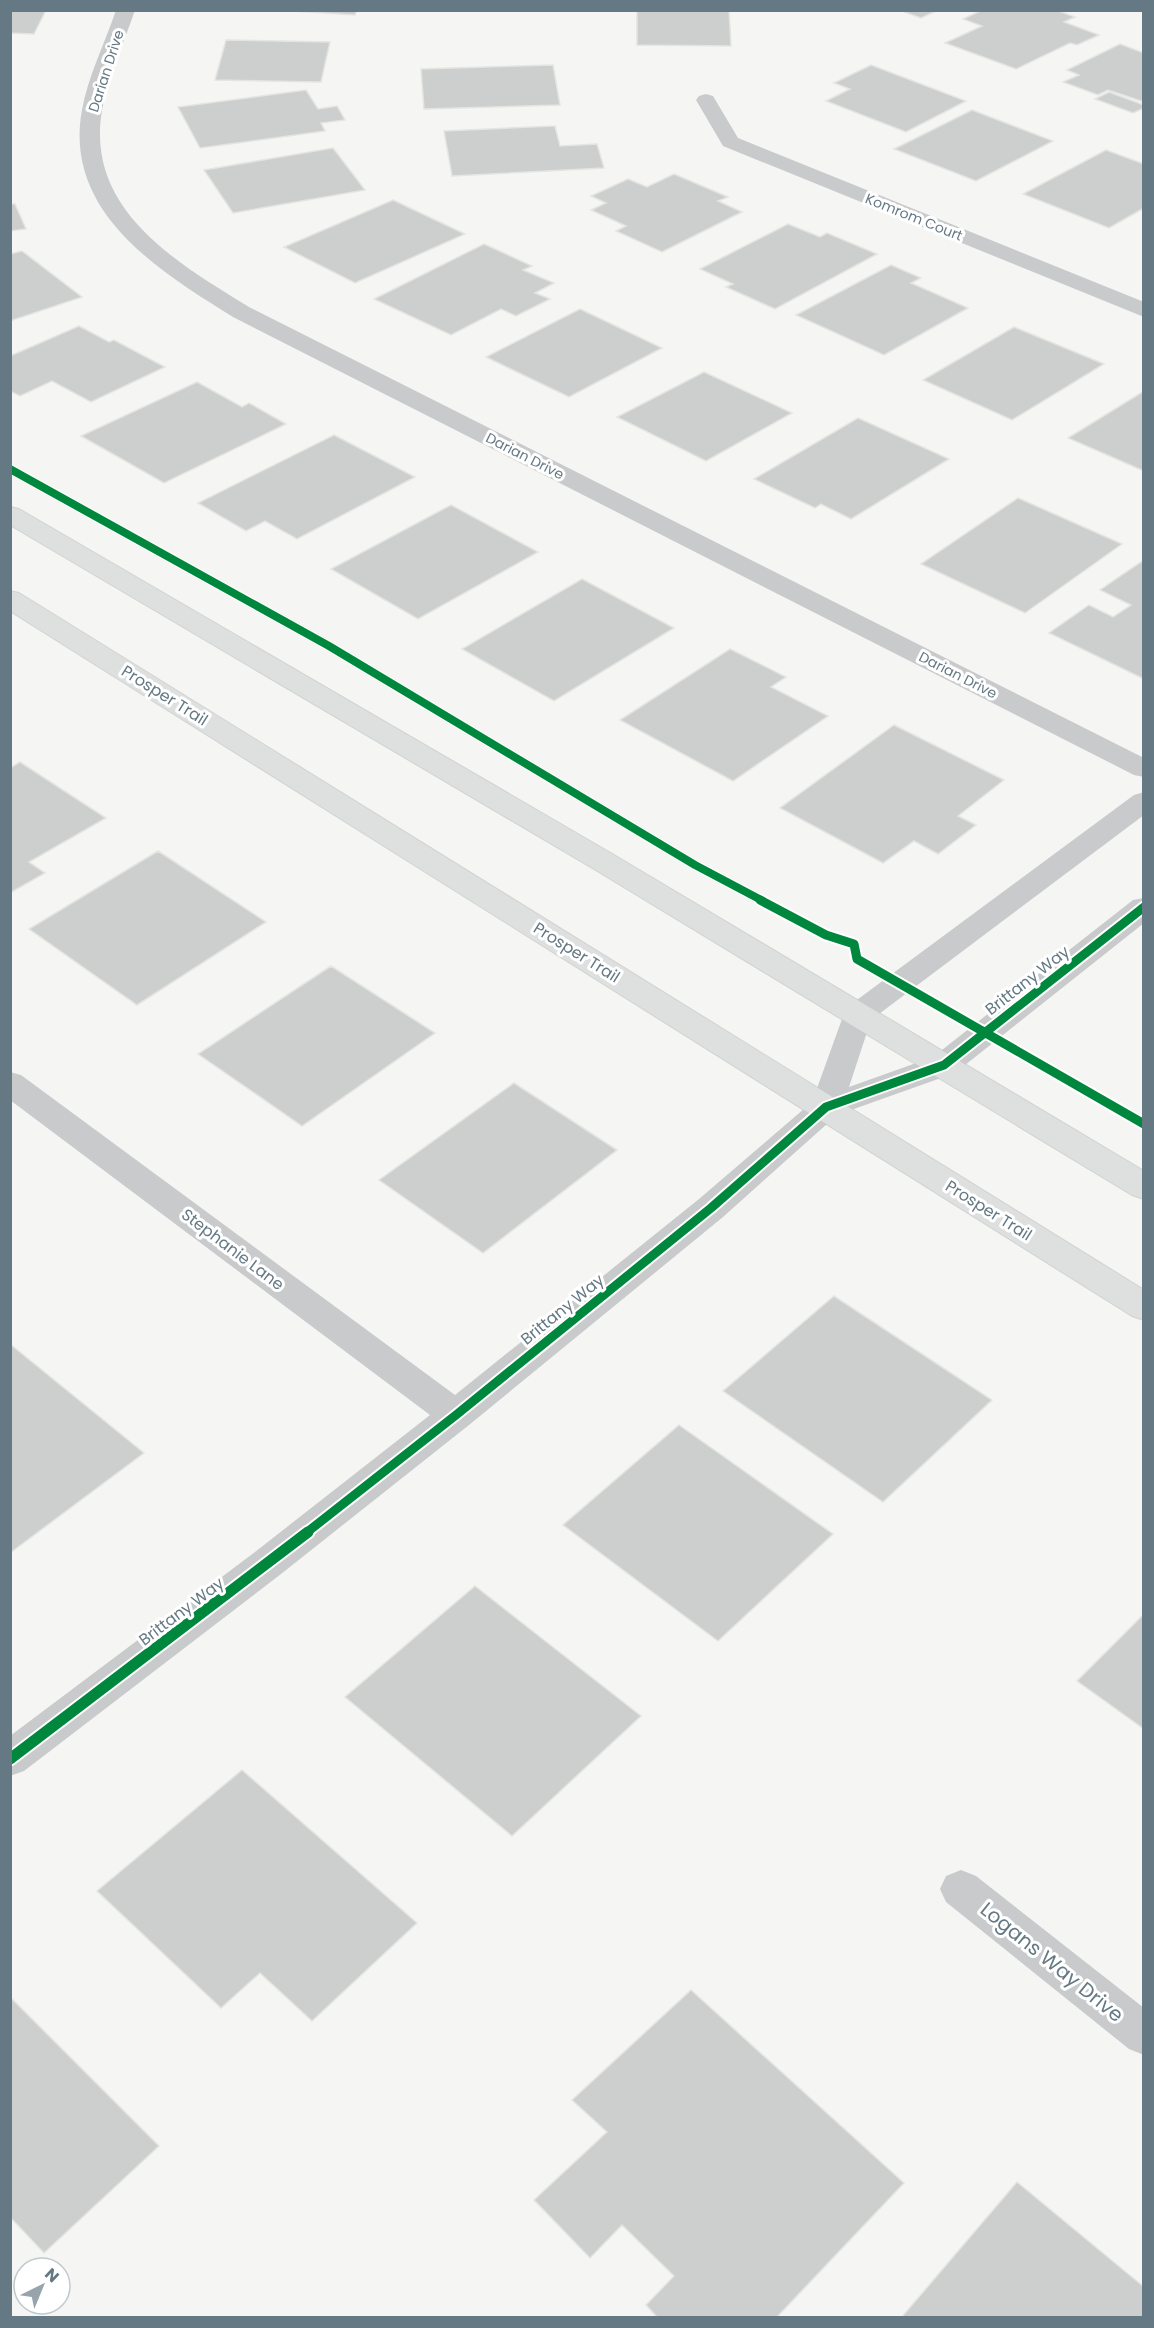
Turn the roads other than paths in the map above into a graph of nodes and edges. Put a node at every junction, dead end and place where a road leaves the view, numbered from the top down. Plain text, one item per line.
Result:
1 (126, 10) edge
2 (706, 100) dead end
3 (1143, 310) edge
4 (10, 514) edge
5 (10, 599) edge
6 (1143, 769) edge
7 (1143, 801) edge
8 (1143, 907) edge
9 (857, 1015) junction
10 (944, 1065) junction
11 (10, 1083) edge
12 (826, 1107) junction
13 (1143, 1187) edge
14 (1143, 1307) edge
15 (456, 1415) junction
16 (10, 1759) edge
17 (962, 1888) dead end
18 (1143, 2035) edge

1 - 6 street, Darian Drive
2 - 3 street, Komrom Court
4 - 9 main road
5 - 12 main road, Prosper Trail
7 - 9 street
8 - 10 street, Brittany Way
9 - 10 main road
9 - 12 street
10 - 12 street, Brittany Way
10 - 13 main road
11 - 15 street, Stephanie Lane
12 - 14 main road, Prosper Trail
12 - 15 street, Brittany Way
15 - 16 street, Brittany Way
17 - 18 street, Logans Way Drive

